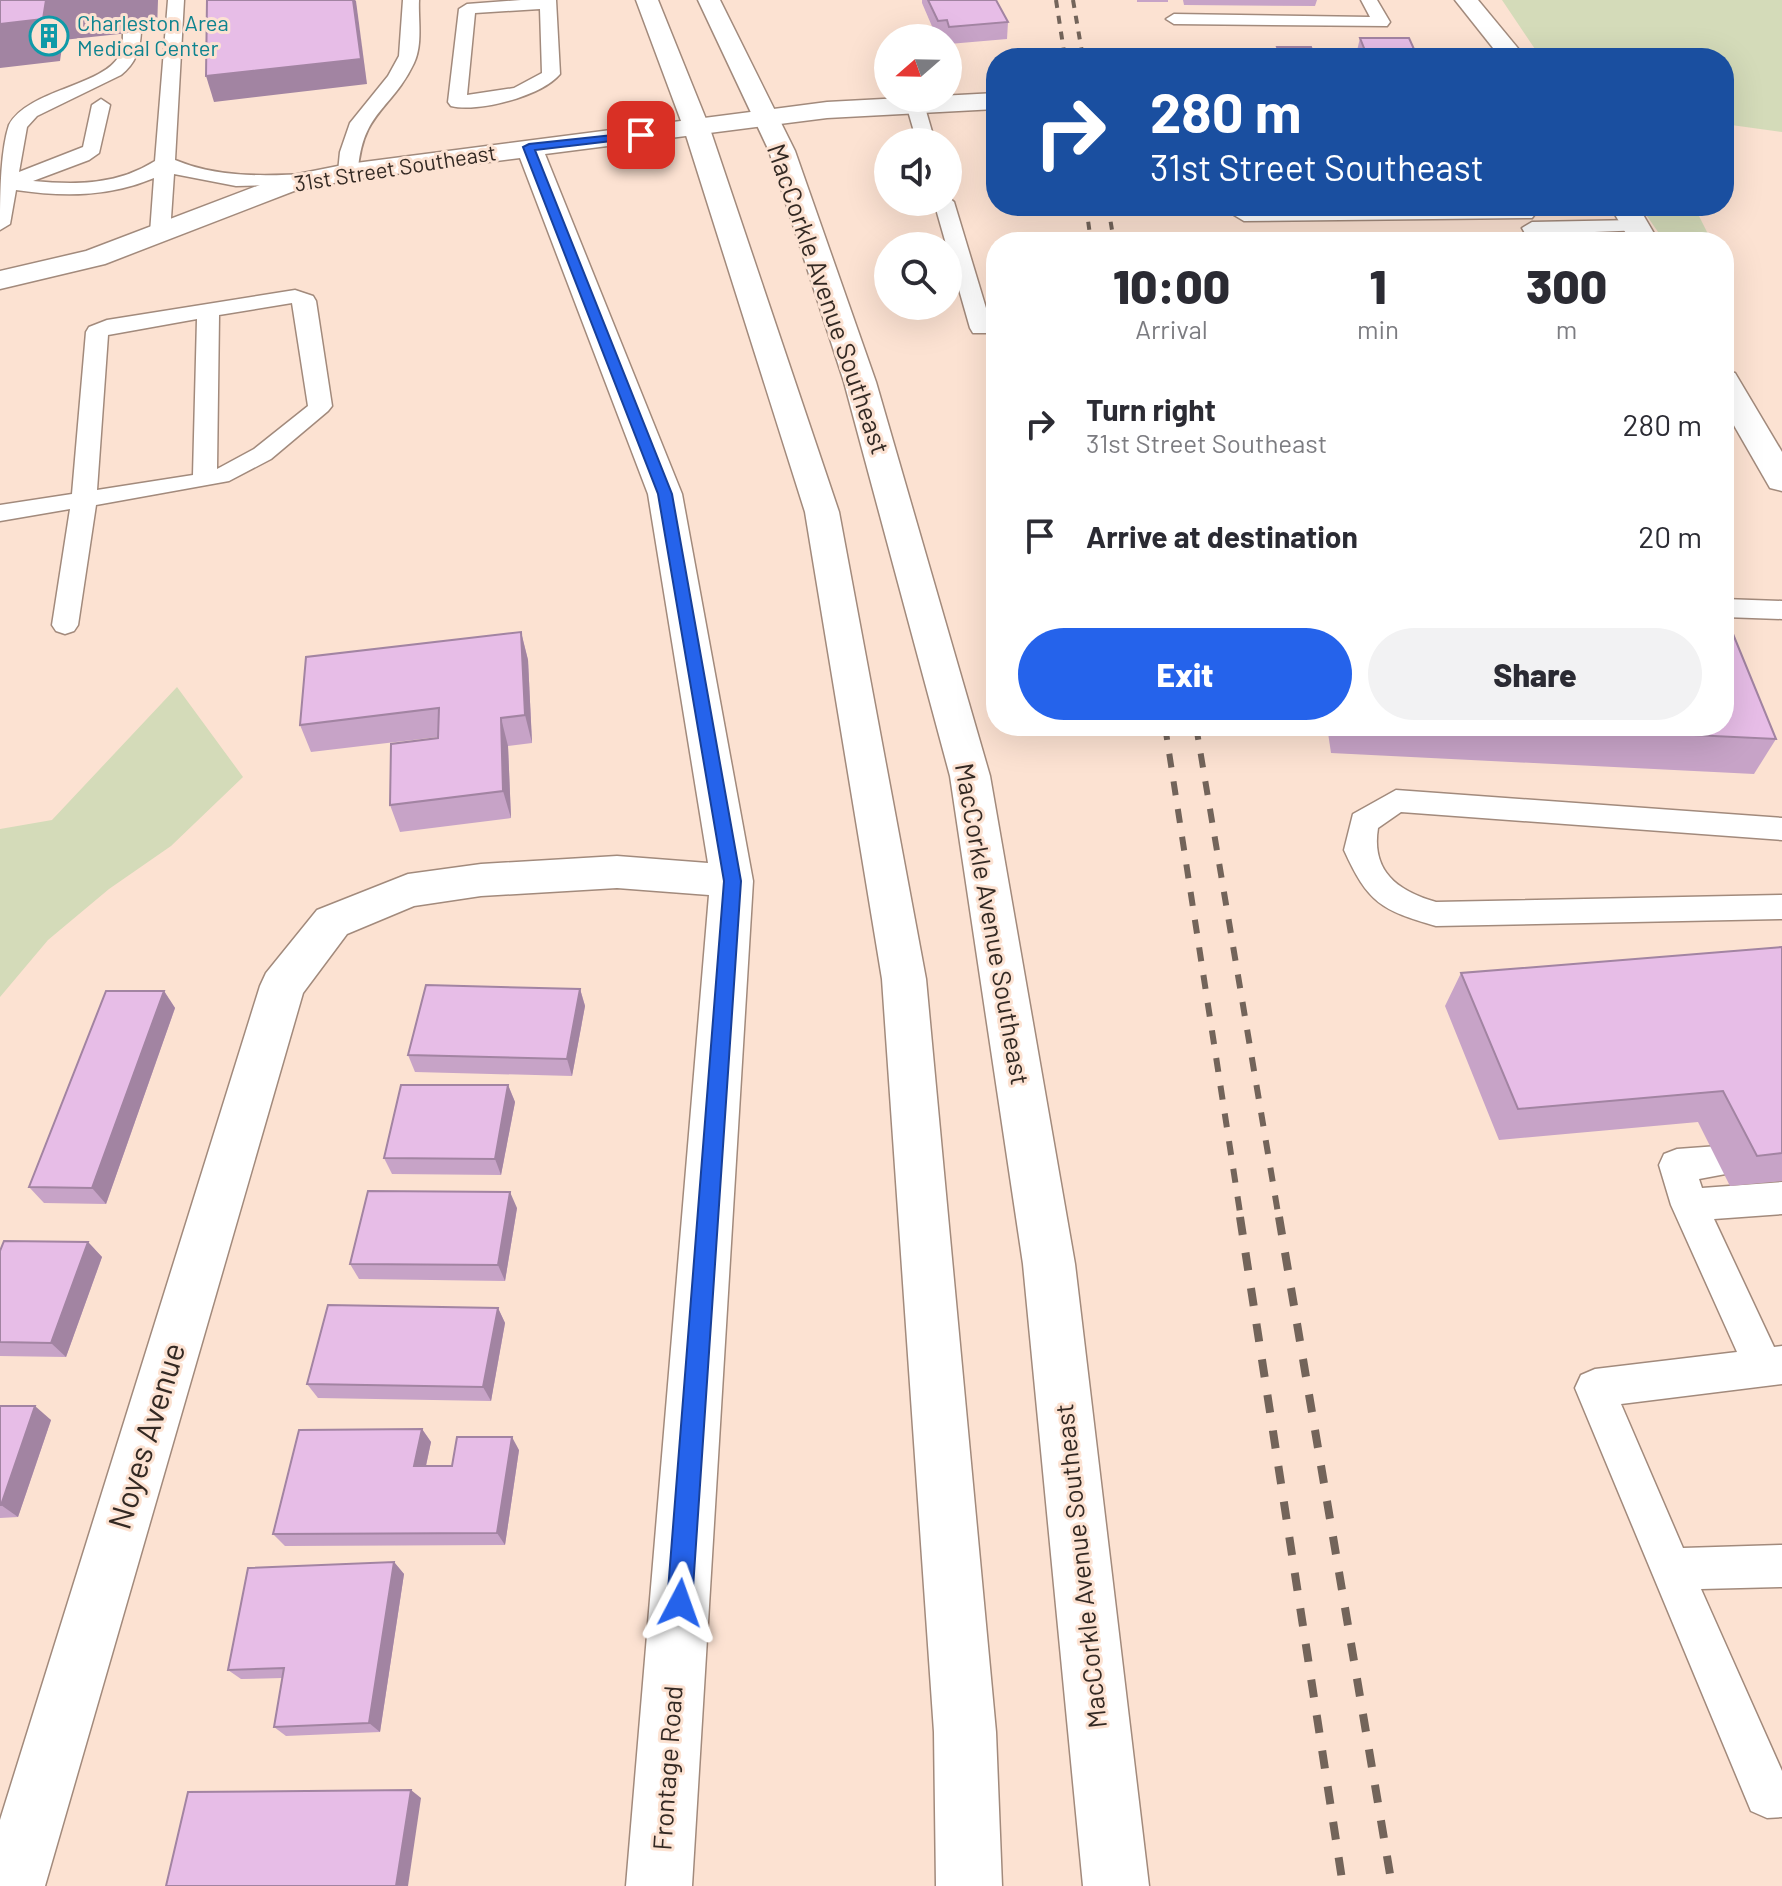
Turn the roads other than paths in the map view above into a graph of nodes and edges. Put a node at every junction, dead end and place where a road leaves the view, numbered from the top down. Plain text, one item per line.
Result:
1 (176, 0) edge
2 (411, 0) edge
3 (647, 0) edge
4 (709, 0) edge
5 (1369, 0) edge
6 (1466, 0) edge
7 (548, 2) edge
8 (1174, 19) dead end
9 (132, 32) dead end
10 (1506, 48) edge
11 (986, 101) edge
12 (962, 102) edge
13 (101, 105) dead end
14 (874, 107) edge
15 (766, 120) junction
16 (697, 129) junction
17 (529, 147) junction
18 (165, 163) junction
19 (348, 172) junction
20 (309, 180) junction
21 (7, 183) junction
22 (948, 216) edge
23 (1362, 216) edge
24 (1529, 223) edge
25 (0, 224) edge
26 (1635, 225) edge
27 (160, 233) junction
28 (0, 280) edge
29 (208, 310) junction
30 (981, 328) dead end
31 (1734, 400) edge
32 (205, 480) junction
33 (1782, 481) edge
34 (84, 500) junction
35 (0, 513) edge
36 (1734, 608) edge
37 (1782, 610) edge
38 (65, 625) dead end
39 (1782, 829) edge
40 (732, 881) junction
41 (1782, 907) edge
42 (1718, 1162) dead end
43 (1782, 1198) edge
44 (1689, 1205) junction
45 (1772, 1365) edge
46 (1782, 1566) edge
47 (1672, 1569) junction
48 (1782, 1794) edge
49 (12, 1886) edge
50 (659, 1886) edge
51 (969, 1886) edge
52 (1116, 1886) edge

1 - 18 lane
2 - 19 lane
3 - 16 main road
4 - 15 main road, MacCorkle Avenue Southeast
5 - 8 lane
6 - 10 main road
7 - 7 lane
9 - 21 lane
11 - 12 main road, 31st Street Southeast
13 - 21 lane
14 - 15 main road, 31st Street Southeast
15 - 16 main road, 31st Street Southeast
15 - 52 main road, MacCorkle Avenue Southeast
16 - 17 main road, 31st Street Southeast
16 - 51 main road
17 - 19 main road, 31st Street Southeast
17 - 40 main road, Frontage Road
18 - 20 lane
18 - 21 lane
18 - 27 lane
19 - 20 main road, 31st Street Southeast
20 - 27 main road, 31st Street Southeast
21 - 25 lane
22 - 30 lane
23 - 24 lane
24 - 26 lane
27 - 28 main road, 31st Street Southeast
29 - 32 lane
29 - 32 lane
29 - 34 lane
31 - 33 main road
32 - 34 lane
34 - 35 lane
34 - 38 lane
36 - 37 lane
39 - 41 lane
40 - 49 main road, Noyes Avenue
40 - 50 main road, Frontage Road
42 - 44 lane
43 - 44 lane
44 - 45 lane
45 - 47 lane
46 - 47 lane
47 - 48 lane

